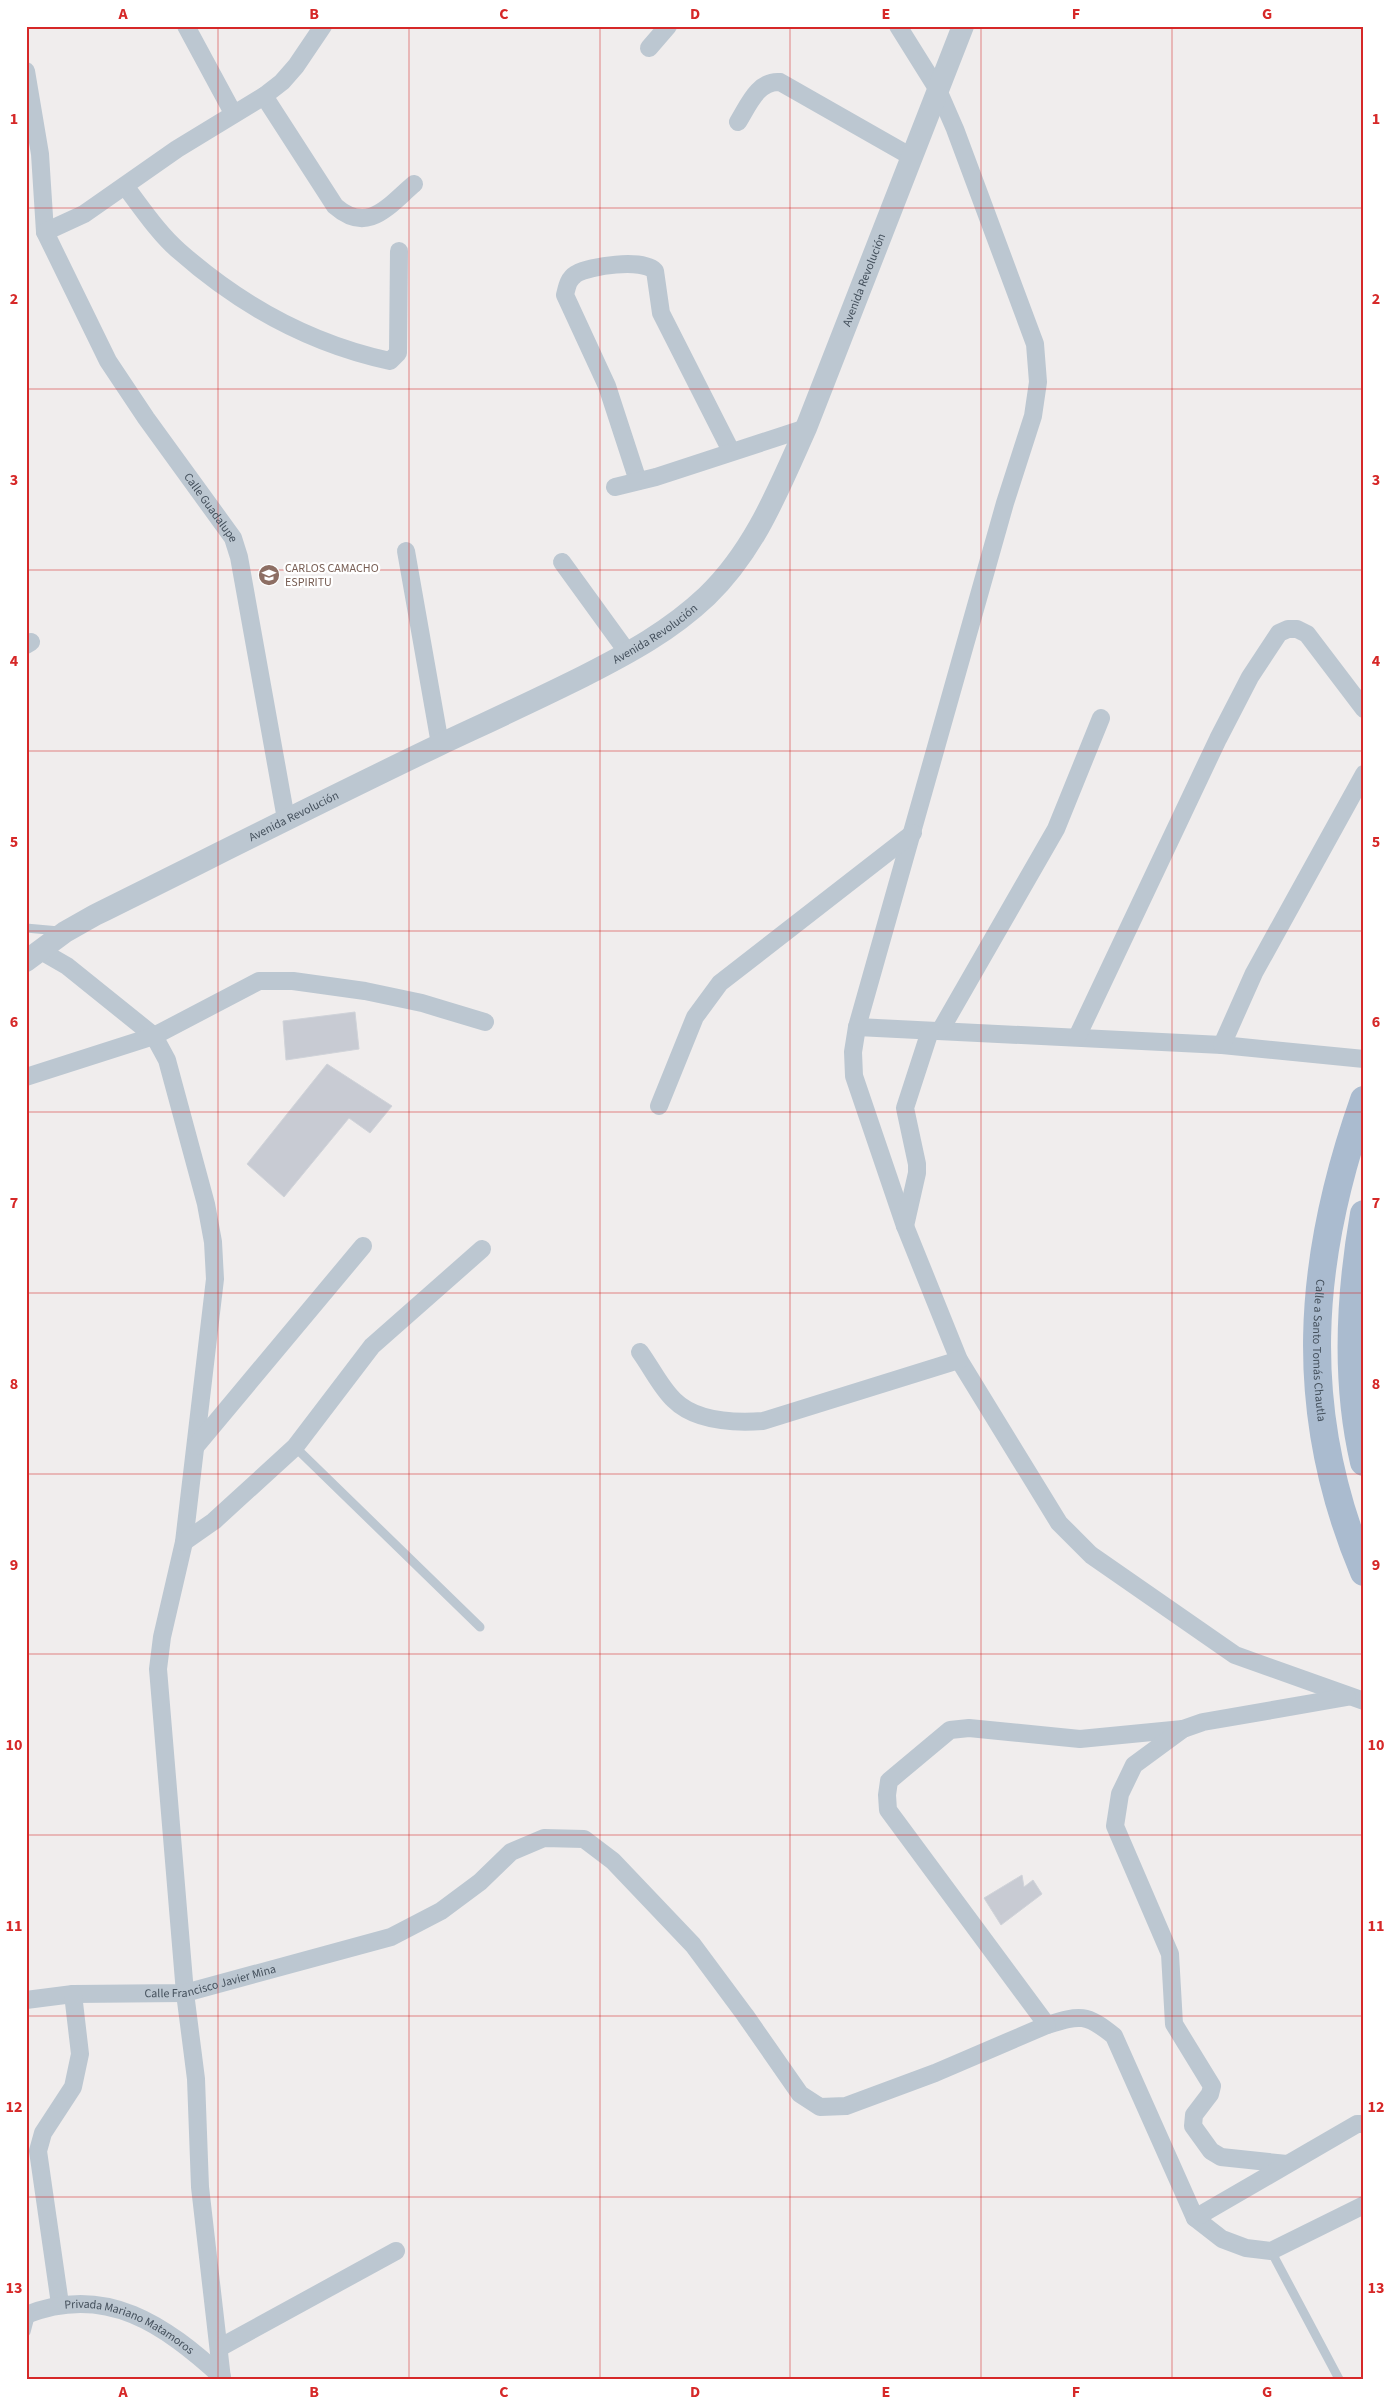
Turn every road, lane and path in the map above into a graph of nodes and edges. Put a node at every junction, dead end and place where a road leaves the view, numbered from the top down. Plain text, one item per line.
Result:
1 (186, 26) edge
2 (323, 26) edge
3 (668, 26) edge
4 (898, 26) edge
5 (963, 26) edge
6 (649, 48) dead end
7 (26, 71) edge
8 (938, 90) junction
9 (264, 96) junction
10 (233, 113) junction
11 (738, 122) dead end
12 (910, 156) junction
13 (414, 184) dead end
14 (125, 186) junction
15 (45, 232) junction
16 (400, 251) dead end
17 (806, 428) junction
18 (731, 451) junction
19 (638, 481) junction
20 (615, 487) dead end
21 (406, 551) dead end
22 (562, 562) dead end
23 (628, 653) junction
24 (1364, 709) edge
25 (1101, 718) dead end
26 (440, 744) junction
27 (1364, 774) edge
28 (1364, 801) edge
29 (1345, 807) junction
30 (286, 819) junction
31 (913, 833) junction
32 (26, 928) edge
33 (65, 932) junction
34 (34, 956) edge
35 (485, 1022) dead end
36 (857, 1027) junction
37 (935, 1031) junction
38 (154, 1036) junction
39 (1077, 1037) junction
40 (1222, 1046) junction
41 (1364, 1060) edge
42 (26, 1077) edge
43 (1364, 1100) edge
44 (659, 1106) dead end
45 (1364, 1214) edge
46 (905, 1226) junction
47 (363, 1246) dead end
48 (482, 1248) dead end
49 (640, 1352) dead end
50 (959, 1360) junction
51 (196, 1446) junction
52 (295, 1447) junction
53 (1364, 1462) edge
54 (184, 1542) junction
55 (1364, 1572) edge
56 (480, 1627) dead end
57 (1357, 1699) edge
58 (1183, 1729) junction
59 (185, 1993) junction
60 (73, 1994) junction
61 (26, 2000) edge
62 (1047, 2025) junction
63 (1364, 2124) edge
64 (1287, 2164) junction
65 (1364, 2205) edge
66 (1195, 2218) junction
67 (396, 2251) dead end
68 (1271, 2251) junction
69 (60, 2304) junction
70 (28, 2314) edge
71 (26, 2332) edge
72 (219, 2348) junction
73 (222, 2378) edge
74 (1339, 2379) edge

1 - 10 street
2 - 9 street
3 - 6 street
4 - 8 street
5 - 8 street, Avenida Revolución
7 - 15 street
8 - 12 street, Avenida Revolución
8 - 31 street
9 - 10 street
9 - 13 street
10 - 14 street
11 - 12 street
12 - 17 street, Avenida Revolución
14 - 15 street
14 - 16 street
15 - 30 street, Calle Guadalupe
17 - 18 street
17 - 23 street, Avenida Revolución
18 - 19 street
18 - 19 street
19 - 20 street
21 - 26 street
22 - 23 street
23 - 26 street, Avenida Revolución
24 - 39 street
25 - 37 street
26 - 30 street, Avenida Revolución
27 - 29 street
28 - 29 street
29 - 40 street
30 - 33 street, Avenida Revolución
31 - 36 street
31 - 44 street
32 - 33 lane
33 - 34 street, Avenida Revolución
34 - 38 street
35 - 38 street
36 - 37 street
36 - 46 street
37 - 39 street
37 - 46 street
38 - 42 street
38 - 51 street
39 - 40 street
40 - 41 street
43 - 55 main road, Calle a Santo Tomás Chautla
45 - 53 main road
46 - 50 street
47 - 51 street
48 - 52 street
49 - 50 street
50 - 57 street
51 - 54 street
52 - 54 street
52 - 56 lane
54 - 59 street
57 - 58 street
58 - 62 street
58 - 64 street
59 - 60 street, Calle Francisco Javier Mina
59 - 62 street, Calle Francisco Javier Mina
59 - 72 street
60 - 61 street, Calle Francisco Javier Mina
60 - 69 street
62 - 66 street, Calle Francisco Javier Mina
63 - 64 street
64 - 66 street
65 - 68 street
66 - 68 street
67 - 72 street
68 - 74 lane
69 - 70 street, Privada Mariano Matamoros
69 - 73 street, Privada Mariano Matamoros
70 - 71 lane
72 - 73 street

